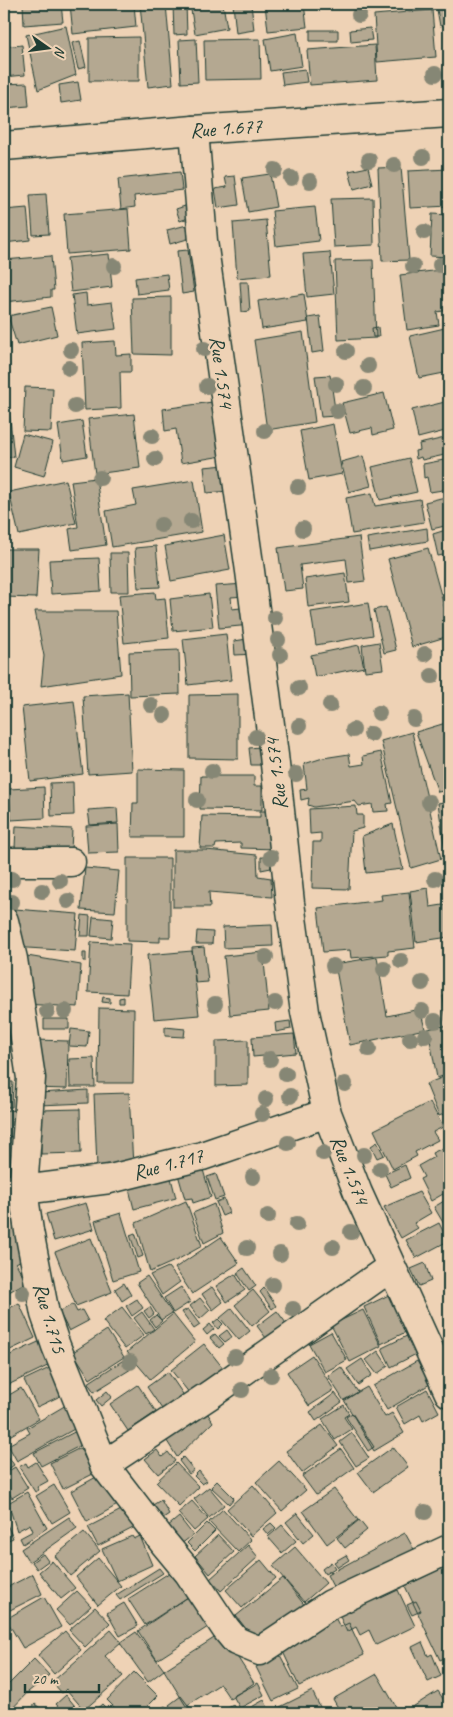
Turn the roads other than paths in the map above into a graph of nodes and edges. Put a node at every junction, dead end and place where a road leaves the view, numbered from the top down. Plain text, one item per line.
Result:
1 (449, 113) edge
2 (194, 130) junction
3 (4, 146) edge
4 (4, 862) edge
5 (71, 862) dead end
6 (4, 921) edge
7 (327, 1113) junction
8 (13, 1189) edge
9 (391, 1267) junction
10 (449, 1393) edge
11 (104, 1465) junction
12 (449, 1548) edge

1 - 2 street, Rue 1.677
2 - 3 street, Rue 1.677
2 - 7 street, Rue 1.574
4 - 5 street
6 - 8 street, Rue 1.715
7 - 8 street, Rue 1.717
7 - 9 street, Rue 1.574
8 - 11 street, Rue 1.715
9 - 10 street, Rue 1.574
9 - 11 street
11 - 12 street, Rue 1.715

